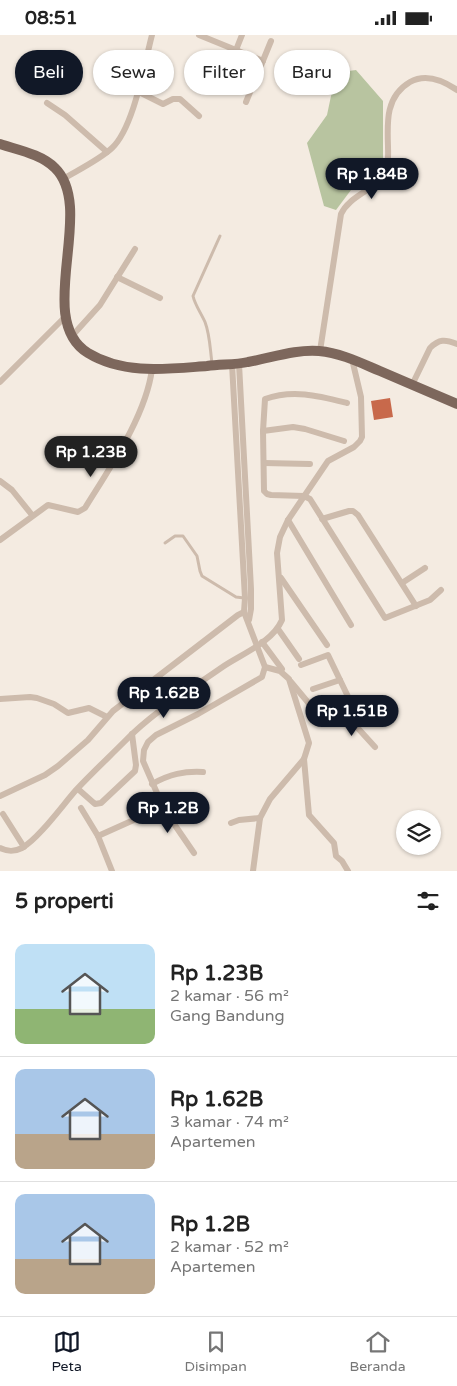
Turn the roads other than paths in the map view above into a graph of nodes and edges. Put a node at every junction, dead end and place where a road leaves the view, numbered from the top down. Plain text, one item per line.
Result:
1 (152, 35) edge
2 (199, 35) edge
3 (242, 35) edge
4 (271, 41) dead end
5 (148, 50) edge
6 (236, 50) joint
7 (264, 57) edge
8 (457, 90) edge
9 (136, 95) edge
10 (145, 95) edge
11 (249, 95) edge
12 (246, 102) dead end
13 (47, 103) dead end
14 (199, 116) dead end
15 (0, 144) edge
16 (107, 151) junction
17 (63, 179) junction
18 (220, 236) dead end
19 (135, 249) dead end
20 (118, 277) junction
21 (160, 299) dead end
22 (65, 317) junction
23 (72, 336) junction
24 (457, 344) edge
25 (320, 351) junction
26 (352, 359) junction
27 (235, 364) junction
28 (212, 365) junction
29 (152, 369) junction
30 (0, 382) edge
31 (412, 385) junction
32 (347, 403) dead end
33 (457, 404) edge
34 (263, 431) junction
35 (344, 441) dead end
36 (264, 463) junction
37 (310, 464) dead end
38 (0, 481) edge
39 (304, 496) junction
40 (32, 515) junction
41 (322, 519) junction
42 (288, 520) junction
43 (0, 540) edge
44 (164, 543) dead end
45 (425, 568) dead end
46 (280, 577) junction
47 (402, 583) junction
48 (441, 590) dead end
49 (245, 598) junction
50 (416, 606) junction
51 (244, 612) junction
52 (248, 620) junction
53 (352, 625) dead end
54 (278, 629) junction
55 (260, 643) junction
56 (327, 645) dead end
57 (265, 667) junction
58 (282, 669) dead end
59 (289, 679) junction
60 (340, 680) junction
61 (313, 689) dead end
62 (0, 699) edge
63 (345, 714) junction
64 (107, 717) junction
65 (132, 733) junction
66 (375, 747) dead end
67 (304, 759) junction
68 (203, 773) dead end
69 (152, 784) junction
70 (78, 789) junction
71 (0, 796) edge
72 (159, 802) junction
73 (81, 807) dead end
74 (3, 814) dead end
75 (260, 818) junction
76 (231, 823) dead end
77 (98, 836) junction
78 (24, 847) junction
79 (0, 848) edge
80 (194, 853) dead end
81 (112, 871) edge
82 (253, 871) edge
83 (348, 871) edge

1 - 5 street
2 - 6 street
3 - 6 street
4 - 7 street
8 - 25 street
9 - 16 street
10 - 14 street
11 - 12 street
13 - 16 street
15 - 17 main road
16 - 17 street
17 - 22 main road
18 - 28 lane
19 - 20 street
20 - 21 street
20 - 23 street
22 - 23 main road
22 - 30 street
23 - 29 main road
24 - 31 street
25 - 26 main road
25 - 27 main road
26 - 31 main road
26 - 39 street
27 - 28 main road
27 - 49 street
27 - 52 street
28 - 29 main road
29 - 40 street
31 - 33 main road
32 - 34 street
34 - 35 street
34 - 36 street
36 - 37 street
36 - 39 street
38 - 40 street
39 - 41 street
39 - 42 street
40 - 43 street
41 - 47 street
41 - 50 street
42 - 46 street
42 - 53 street
44 - 49 lane
45 - 47 street
46 - 54 street
46 - 56 street
47 - 50 street
48 - 50 street
49 - 51 street
51 - 52 street
51 - 64 street
52 - 55 street
54 - 55 street
54 - 60 street
55 - 57 street
55 - 58 street
55 - 65 street
57 - 59 street
57 - 69 street
59 - 63 street
59 - 67 street
60 - 61 street
60 - 63 street
62 - 64 street
63 - 66 street
64 - 71 street
65 - 70 street
65 - 70 street
67 - 75 street
67 - 83 street
68 - 69 street
69 - 72 street
70 - 78 street
72 - 77 street
72 - 80 street
73 - 77 street
74 - 78 street
75 - 76 street
75 - 82 street
77 - 81 street
78 - 79 street

